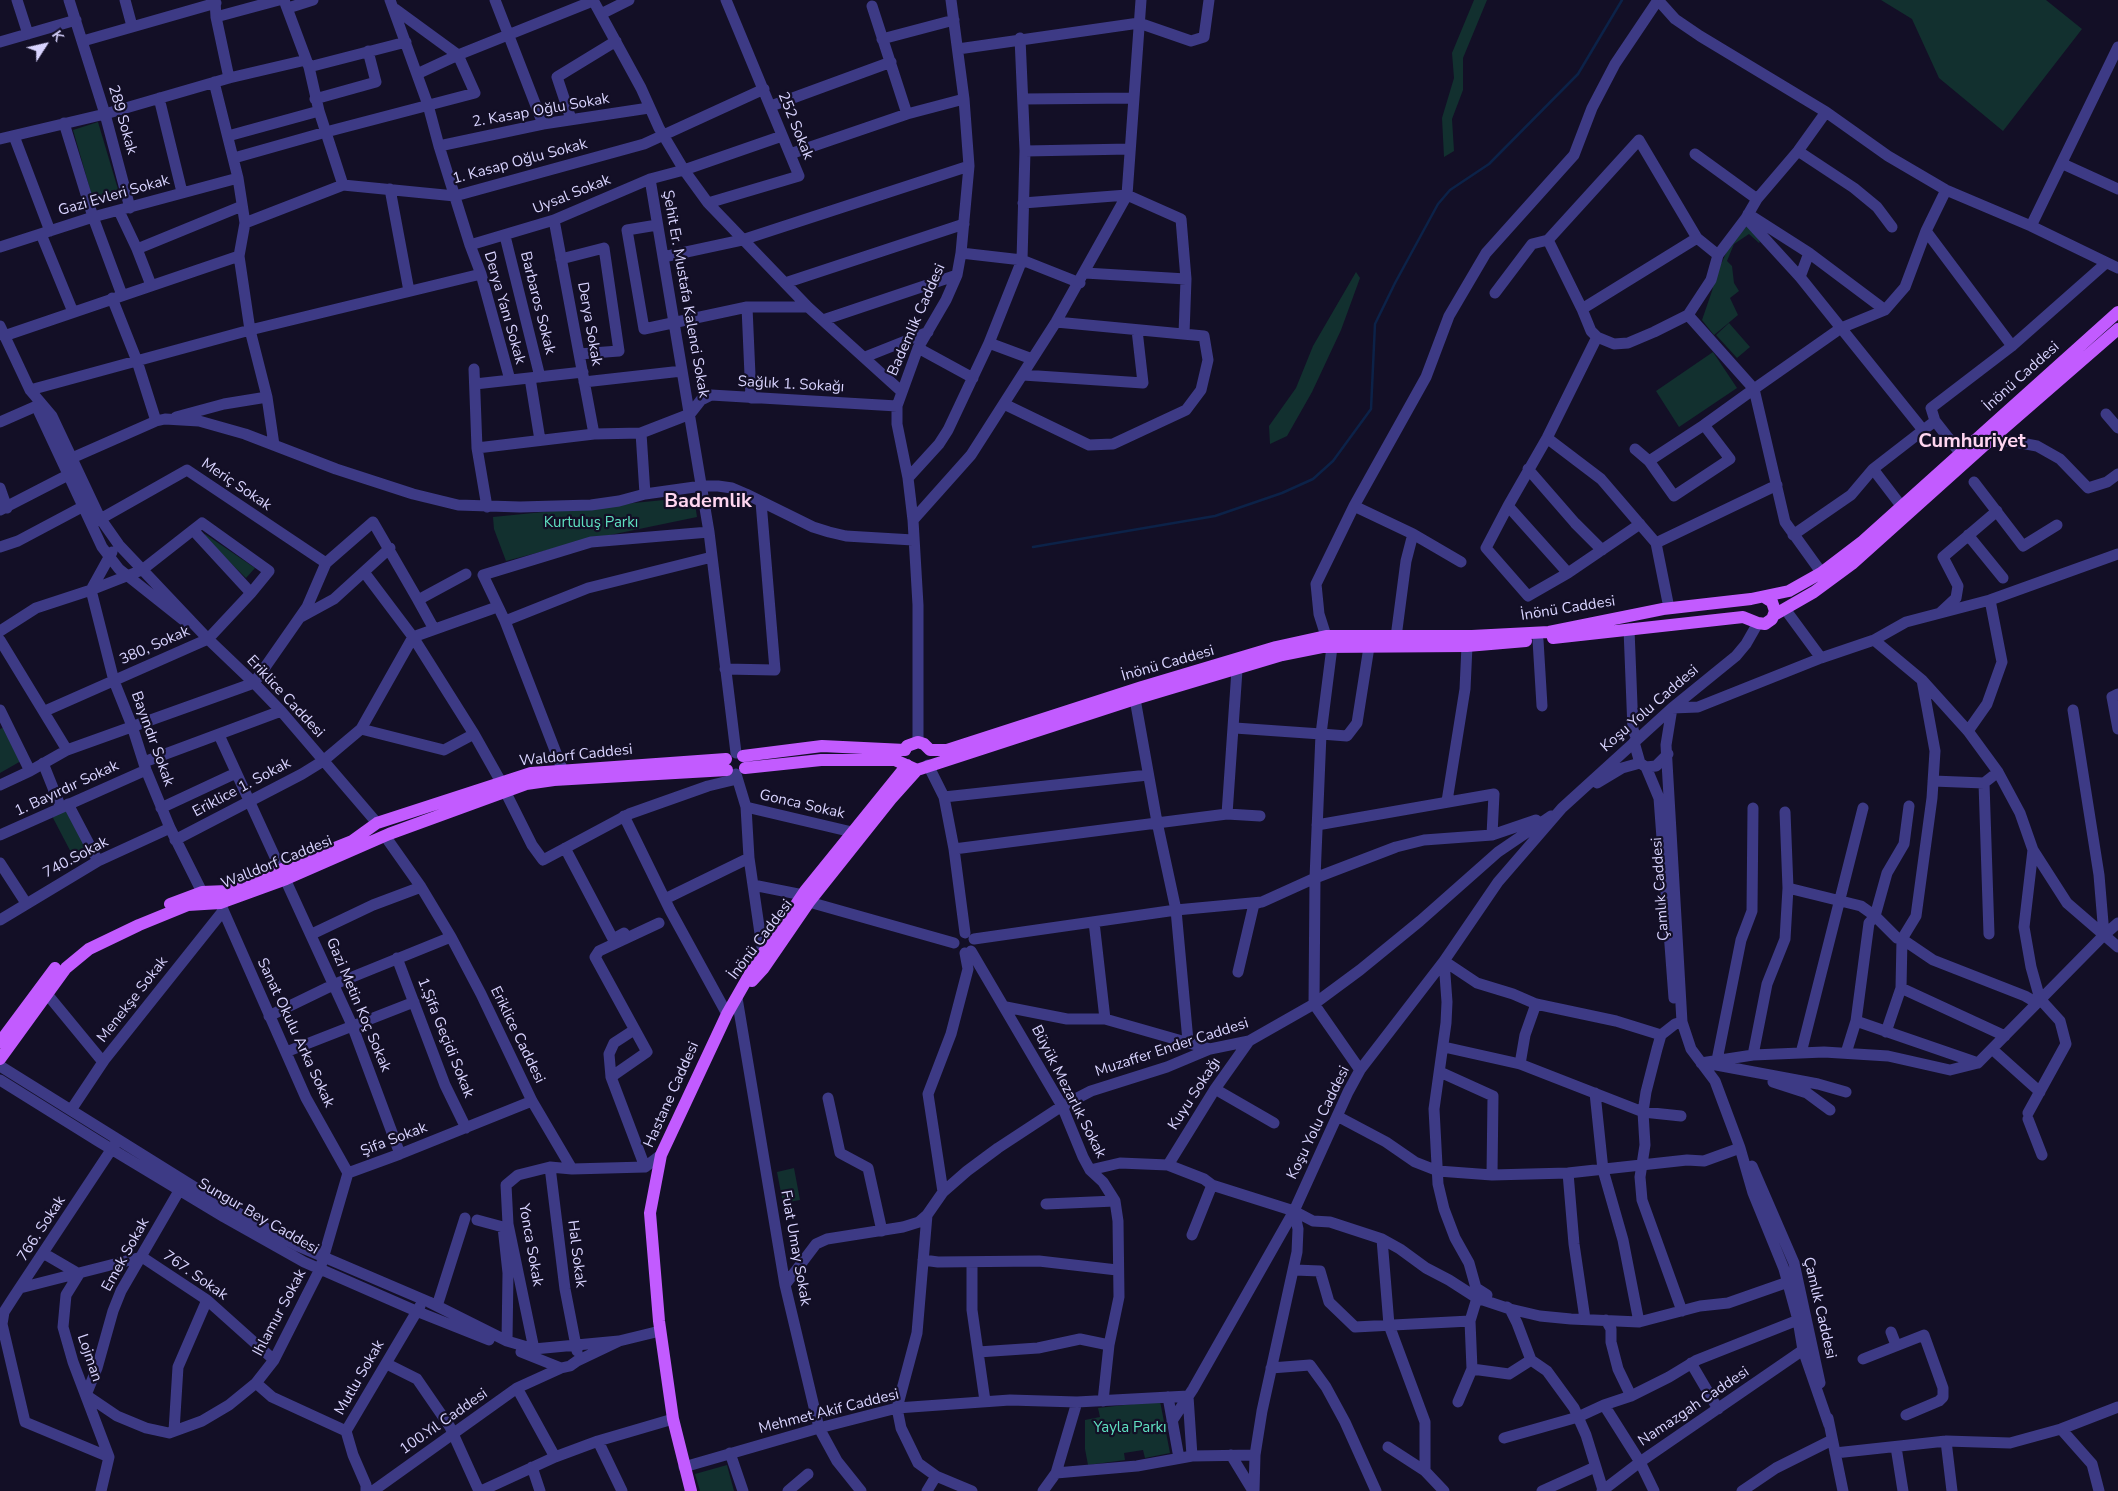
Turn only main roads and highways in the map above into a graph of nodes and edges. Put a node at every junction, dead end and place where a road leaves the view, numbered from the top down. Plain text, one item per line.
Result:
1 (2118, 312) edge
2 (2118, 330) edge
3 (1825, 578) junction
4 (1760, 598) junction
5 (1780, 612) junction
6 (1755, 622) junction
7 (1329, 641) junction
8 (910, 746) junction
9 (930, 750) junction
10 (736, 766) junction
11 (917, 767) junction
12 (503, 786) junction
13 (384, 829) joint
14 (284, 875) junction
15 (806, 899) junction
16 (737, 998) junction
17 (0, 1042) edge
18 (0, 1059) edge
19 (691, 1491) edge

1 - 3 main road, İnönü Caddesi
2 - 3 main road, İnönü Caddesi
3 - 4 main road, İnönü Caddesi
3 - 5 main road, İnönü Caddesi
4 - 5 main road
4 - 6 main road
4 - 7 main road, İnönü Caddesi
5 - 6 main road
6 - 7 main road, İnönü Caddesi
7 - 9 main road, İnönü Caddesi
7 - 11 main road, İnönü Caddesi
8 - 9 main road
8 - 10 main road, Waldorf Caddesi
8 - 11 main road
9 - 11 main road
10 - 11 main road, Waldorf Caddesi
10 - 12 main road, Waldorf Caddesi
10 - 12 main road, Waldorf Caddesi
11 - 15 main road, İnönü Caddesi
11 - 15 main road, İnönü Caddesi
12 - 13 main road, Waldorf Caddesi
13 - 14 main road, Walldorf Caddesi
14 - 17 main road, Walldorf Caddesi
14 - 18 main road, Walldorf Caddesi
15 - 16 main road, İnönü Caddesi
15 - 16 main road, İnönü Caddesi
16 - 19 main road, Hastane Caddesi

